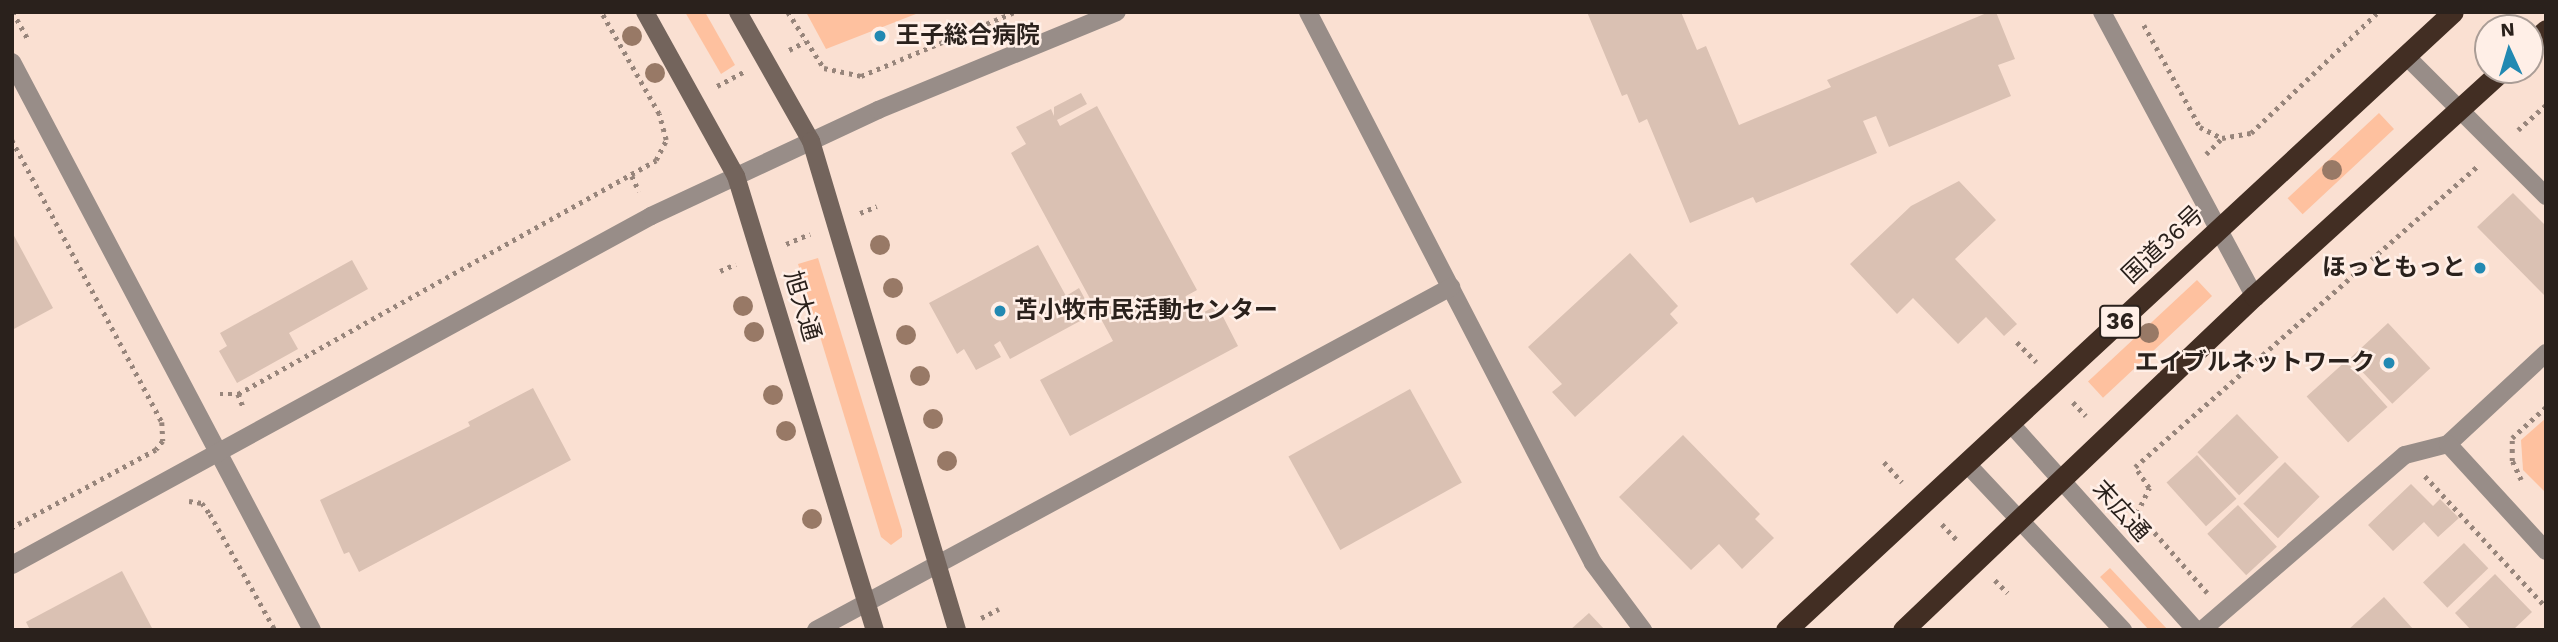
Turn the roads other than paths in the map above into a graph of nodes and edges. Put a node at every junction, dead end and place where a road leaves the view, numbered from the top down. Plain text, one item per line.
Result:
1 (645, 12) edge
2 (738, 12) edge
3 (1117, 12) edge
4 (1308, 12) edge
5 (2102, 12) edge
6 (2453, 12) edge
7 (2406, 56) junction
8 (12, 62) edge
9 (2487, 84) edge
10 (2459, 109) junction
11 (811, 141) junction
12 (736, 176) junction
13 (2546, 196) edge
14 (2218, 229) junction
15 (1451, 287) junction
16 (2255, 296) junction
17 (2546, 353) edge
18 (2011, 424) junction
19 (2448, 444) junction
20 (216, 453) junction
21 (1967, 464) junction
22 (2062, 481) junction
23 (2021, 521) junction
24 (2546, 551) edge
25 (937, 564) junction
26 (12, 565) edge
27 (866, 603) junction
28 (312, 630) edge
29 (816, 630) edge
30 (875, 630) edge
31 (957, 630) edge
32 (1643, 630) edge
33 (1786, 630) edge
34 (1903, 630) edge
35 (2123, 630) edge
36 (2196, 630) edge
37 (2202, 630) edge

1 - 12 street, 旭大通
2 - 11 street
3 - 11 street
4 - 15 street
5 - 14 street
6 - 7 highway, 国道36号 / 36
7 - 10 street
7 - 14 highway, 国道36号 / 36
8 - 20 street
9 - 10 highway
10 - 13 street
10 - 16 highway
11 - 12 street
11 - 25 street
12 - 20 street
12 - 27 street, 旭大通
14 - 16 street
14 - 18 highway, 国道36号 / 36
15 - 25 street
15 - 32 street
16 - 22 highway
17 - 19 street
18 - 21 highway, 国道36号 / 36
18 - 22 street, 末広通
19 - 24 street
19 - 37 street
20 - 26 street
20 - 28 street
21 - 23 street
21 - 33 highway, 国道36号 / 36
22 - 23 highway
22 - 36 street, 末広通
23 - 34 highway
23 - 35 street
25 - 27 street
25 - 31 street
27 - 29 street
27 - 30 street, 旭大通

